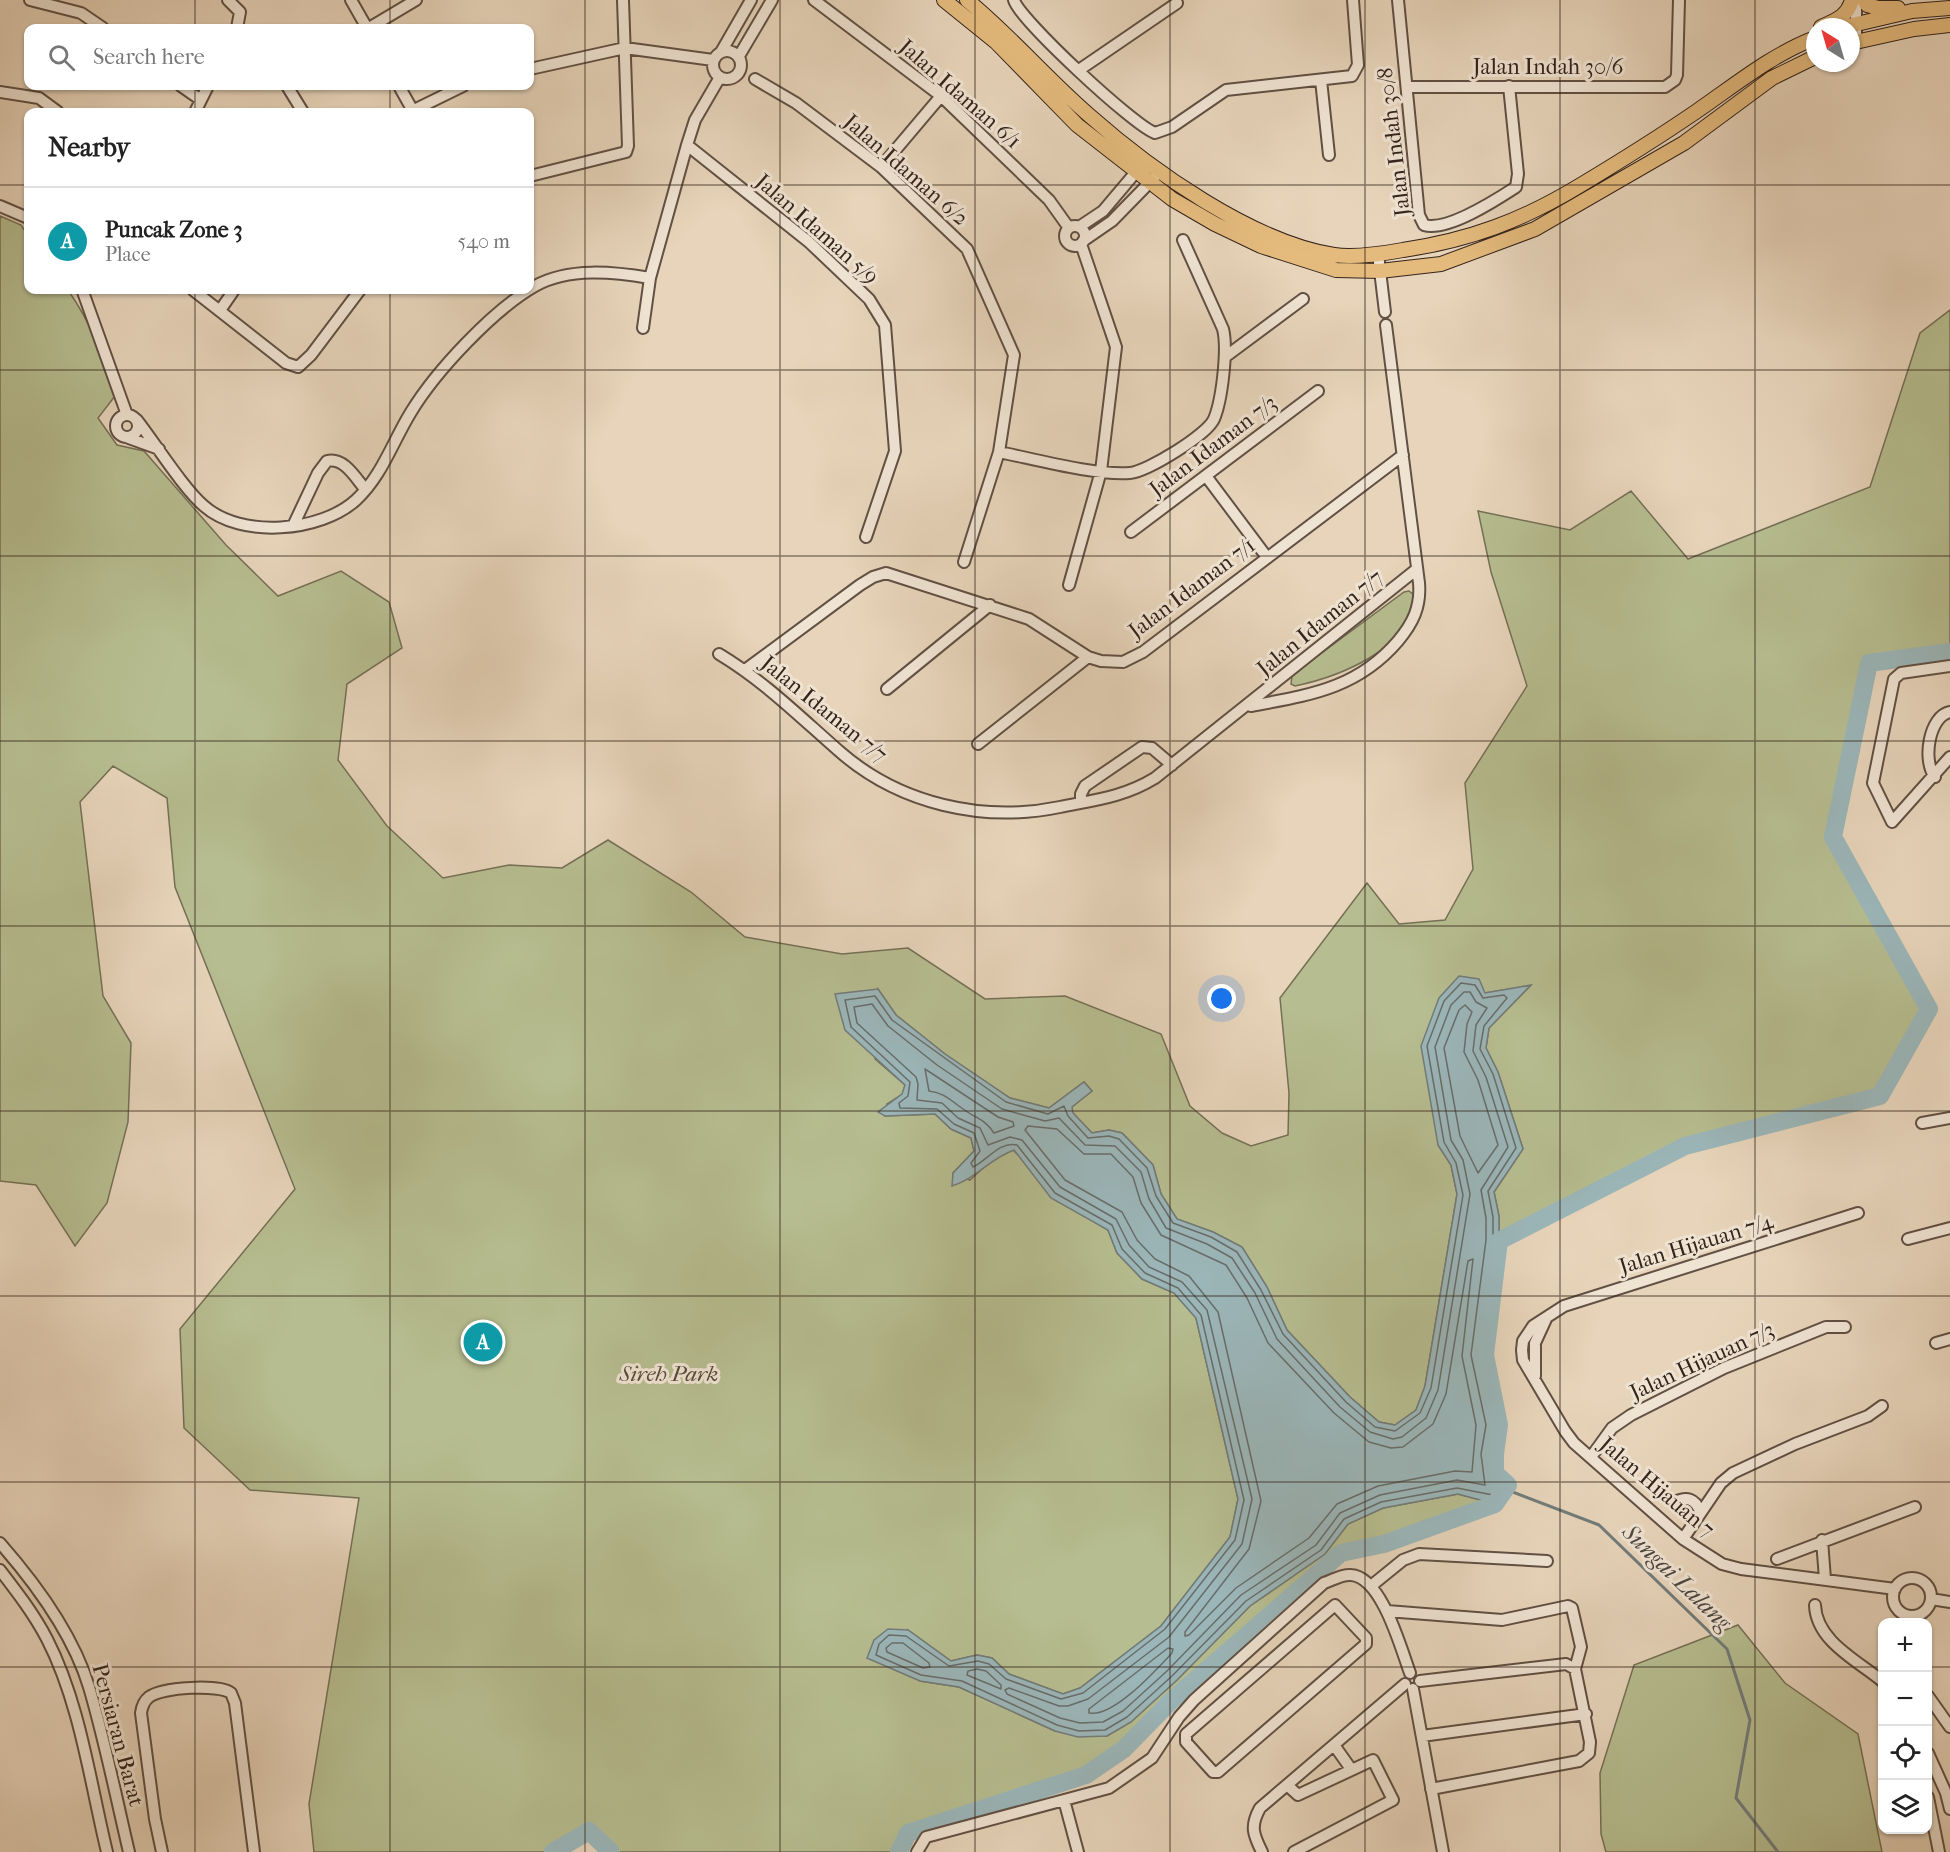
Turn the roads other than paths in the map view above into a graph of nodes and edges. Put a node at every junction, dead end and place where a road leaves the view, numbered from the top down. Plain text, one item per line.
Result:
1 (30, 0) edge
2 (228, 0) edge
3 (351, 0) edge
4 (416, 0) edge
5 (623, 0) edge
6 (751, 0) edge
7 (772, 0) edge
8 (814, 0) edge
9 (944, 0) edge
10 (967, 0) edge
11 (1014, 0) edge
12 (1353, 0) edge
13 (1398, 0) edge
14 (1679, 0) edge
15 (1854, 0) edge
16 (1864, 0) edge
17 (1177, 3) dead end
18 (1950, 8) edge
19 (1840, 18) edge
20 (1851, 18) edge
21 (1860, 23) edge
22 (97, 24) edge
23 (238, 24) edge
24 (366, 24) edge
25 (375, 24) edge
26 (1950, 25) edge
27 (1806, 34) edge
28 (1860, 41) edge
29 (1806, 42) edge
30 (625, 48) junction
31 (721, 52) junction
32 (739, 56) junction
33 (713, 60) junction
34 (1806, 61) edge
35 (1764, 63) junction
36 (534, 68) edge
37 (1079, 70) junction
38 (720, 77) junction
39 (754, 79) dead end
40 (1321, 80) junction
41 (1509, 86) junction
42 (1407, 87) junction
43 (187, 90) edge
44 (206, 90) edge
45 (289, 90) edge
46 (401, 90) edge
47 (455, 90) edge
48 (0, 92) edge
49 (940, 96) junction
50 (201, 100) junction
51 (53, 108) edge
52 (197, 108) edge
53 (301, 108) edge
54 (410, 108) edge
55 (420, 108) edge
56 (687, 145) junction
57 (1329, 154) dead end
58 (881, 167) junction
59 (1141, 167) junction
60 (1160, 171) junction
61 (534, 175) edge
62 (1150, 182) junction
63 (0, 206) edge
64 (24, 216) edge
65 (1074, 227) junction
66 (1182, 240) dead end
67 (1082, 243) junction
68 (1378, 254) junction
69 (1380, 272) junction
70 (650, 278) junction
71 (534, 287) edge
72 (85, 294) edge
73 (199, 294) edge
74 (231, 294) edge
75 (357, 294) edge
76 (524, 294) edge
77 (1304, 299) dead end
78 (220, 309) junction
79 (1385, 312) dead end
80 (1386, 325) dead end
81 (644, 328) dead end
82 (1225, 357) junction
83 (1318, 391) dead end
84 (132, 417) junction
85 (125, 437) junction
86 (160, 449) junction
87 (999, 452) junction
88 (1403, 455) junction
89 (1101, 471) junction
90 (1206, 476) junction
91 (365, 489) junction
92 (293, 526) junction
93 (1131, 532) dead end
94 (866, 537) dead end
95 (1266, 556) junction
96 (964, 562) dead end
97 (1417, 569) junction
98 (1069, 585) dead end
99 (990, 605) junction
100 (719, 654) dead end
101 (1089, 657) junction
102 (1950, 666) edge
103 (745, 670) junction
104 (1282, 678) junction
105 (887, 689) dead end
106 (1292, 698) junction
107 (1247, 706) junction
108 (1950, 712) edge
109 (978, 744) dead end
110 (1950, 758) edge
111 (1172, 765) junction
112 (1935, 777) junction
113 (1081, 803) junction
114 (1950, 1118) edge
115 (1922, 1123) dead end
116 (1858, 1214) dead end
117 (1950, 1228) edge
118 (1908, 1239) dead end
119 (1543, 1321) joint
120 (1845, 1327) dead end
121 (1950, 1339) edge
122 (1936, 1343) dead end
123 (1882, 1406) dead end
124 (1591, 1457) junction
125 (1676, 1502) dead end
126 (1915, 1507) dead end
127 (1700, 1511) junction
128 (1683, 1539) junction
129 (1822, 1540) junction
130 (0, 1543) edge
131 (1777, 1559) dead end
132 (1547, 1561) dead end
133 (0, 1570) edge
134 (1825, 1579) junction
135 (1371, 1586) junction
136 (1895, 1589) junction
137 (1931, 1599) junction
138 (1950, 1602) edge
139 (1815, 1605) dead end
140 (1293, 1611) junction
141 (1387, 1611) junction
142 (1906, 1618) edge
143 (1909, 1618) edge
144 (1308, 1627) junction
145 (1575, 1669) junction
146 (1878, 1678) edge
147 (1413, 1685) junction
148 (1203, 1693) junction
149 (1932, 1701) edge
150 (1215, 1708) junction
151 (1586, 1714) junction
152 (1949, 1723) edge
153 (1422, 1736) junction
154 (1334, 1745) junction
155 (1932, 1762) edge
156 (1351, 1769) junction
157 (1287, 1785) junction
158 (1431, 1789) junction
159 (1064, 1800) junction
160 (1950, 1809) edge
161 (1932, 1817) edge
162 (107, 1852) edge
163 (129, 1852) edge
164 (162, 1852) edge
165 (254, 1852) edge
166 (917, 1852) edge
167 (1078, 1852) edge
168 (1262, 1852) edge
169 (1294, 1852) edge
170 (1443, 1852) edge
171 (1939, 1852) edge

1 - 22 street
2 - 23 street
3 - 24 street
4 - 25 street
5 - 30 street
6 - 31 street
7 - 32 street
8 - 49 street, Jalan Idaman 6/1
9 - 59 main road
10 - 59 main road
11 - 37 street
12 - 40 street
13 - 42 street, Jalan Indah 30/8
14 - 41 street, Jalan Indah 30/6
15 - 19 main road
15 - 20 street
16 - 18 main road
17 - 37 street
18 - 21 main road
26 - 28 main road
27 - 35 main road
29 - 35 main road
30 - 33 street
30 - 36 street
30 - 61 street
31 - 32 street
31 - 33 street
32 - 38 street
33 - 38 street
34 - 69 main road
35 - 68 main road
37 - 40 street
38 - 56 street
39 - 58 street, Jalan Idaman 6/2
40 - 57 street
41 - 42 street, Jalan Indah 30/6
41 - 42 street, Jalan Indah 30/8
43 - 50 street
44 - 50 street
45 - 53 street
46 - 54 street
47 - 55 street
48 - 51 street
49 - 58 street
49 - 65 street, Jalan Idaman 6/1
50 - 52 street
56 - 70 street
56 - 94 street, Jalan Idaman 5/9
58 - 87 street, Jalan Idaman 6/2
59 - 60 main road
59 - 62 main road
59 - 65 street
60 - 62 street
60 - 68 main road
62 - 67 street
62 - 69 main road
63 - 64 street
65 - 67 street
65 - 67 street
66 - 82 street
67 - 89 street
68 - 69 street
69 - 79 street
70 - 71 street
70 - 81 street
72 - 84 street
73 - 78 street
74 - 78 street
75 - 78 street
76 - 91 street
77 - 82 street
80 - 88 street, Jalan Idaman 7/7
82 - 89 street
83 - 90 street, Jalan Idaman 7/3
84 - 85 street
84 - 85 street
84 - 86 street
85 - 86 street
86 - 92 street
87 - 89 street
87 - 96 street, Jalan Idaman 6/2
88 - 95 street, Jalan Idaman 7/1
88 - 97 street, Jalan Idaman 7/7
89 - 98 street
90 - 93 street, Jalan Idaman 7/3
90 - 95 street
91 - 92 street
91 - 92 street
95 - 101 street, Jalan Idaman 7/1
97 - 104 street, Jalan Idaman 7/7
97 - 106 street, Jalan Idaman 7/7
99 - 101 street, Jalan Idaman 7/1
99 - 103 street, Jalan Idaman 7/1
99 - 105 street
100 - 103 street, Jalan Idaman 7/7
101 - 109 street
102 - 112 street
103 - 113 street, Jalan Idaman 7/7
104 - 106 street
104 - 107 street, Jalan Idaman 7/7
106 - 107 street, Jalan Idaman 7/7
107 - 111 street, Jalan Idaman 7/7
108 - 112 street
110 - 112 street
111 - 113 street, Jalan Idaman 7/7
111 - 113 street
114 - 115 street
116 - 119 street, Jalan Hijauan 7/4
117 - 118 street
119 - 124 street, Jalan Hijauan 7
120 - 124 street, Jalan Hijauan 7/3
121 - 122 street
123 - 127 street
124 - 128 street, Jalan Hijauan 7
125 - 127 street
126 - 129 street
127 - 128 street
128 - 134 street, Jalan Hijauan 7
129 - 131 street
129 - 134 street
130 - 163 street, Persiaran Barat
132 - 135 street
133 - 162 street, Persiaran Barat
134 - 136 street, Jalan Hijauan 7
135 - 140 street
135 - 141 street
136 - 137 street
136 - 142 street
137 - 138 street
137 - 143 street
139 - 146 street
140 - 144 street
140 - 148 street
141 - 145 street
141 - 147 street
144 - 150 street
144 - 150 street
145 - 147 street
145 - 151 street
147 - 153 street
147 - 154 street
148 - 150 street
148 - 159 street
149 - 152 street
151 - 153 street
151 - 158 street
153 - 158 street
154 - 156 street
154 - 157 street
155 - 160 street
156 - 157 street
156 - 169 street
157 - 168 street
158 - 170 street
159 - 166 street
159 - 167 street
161 - 171 street
164 - 165 street

